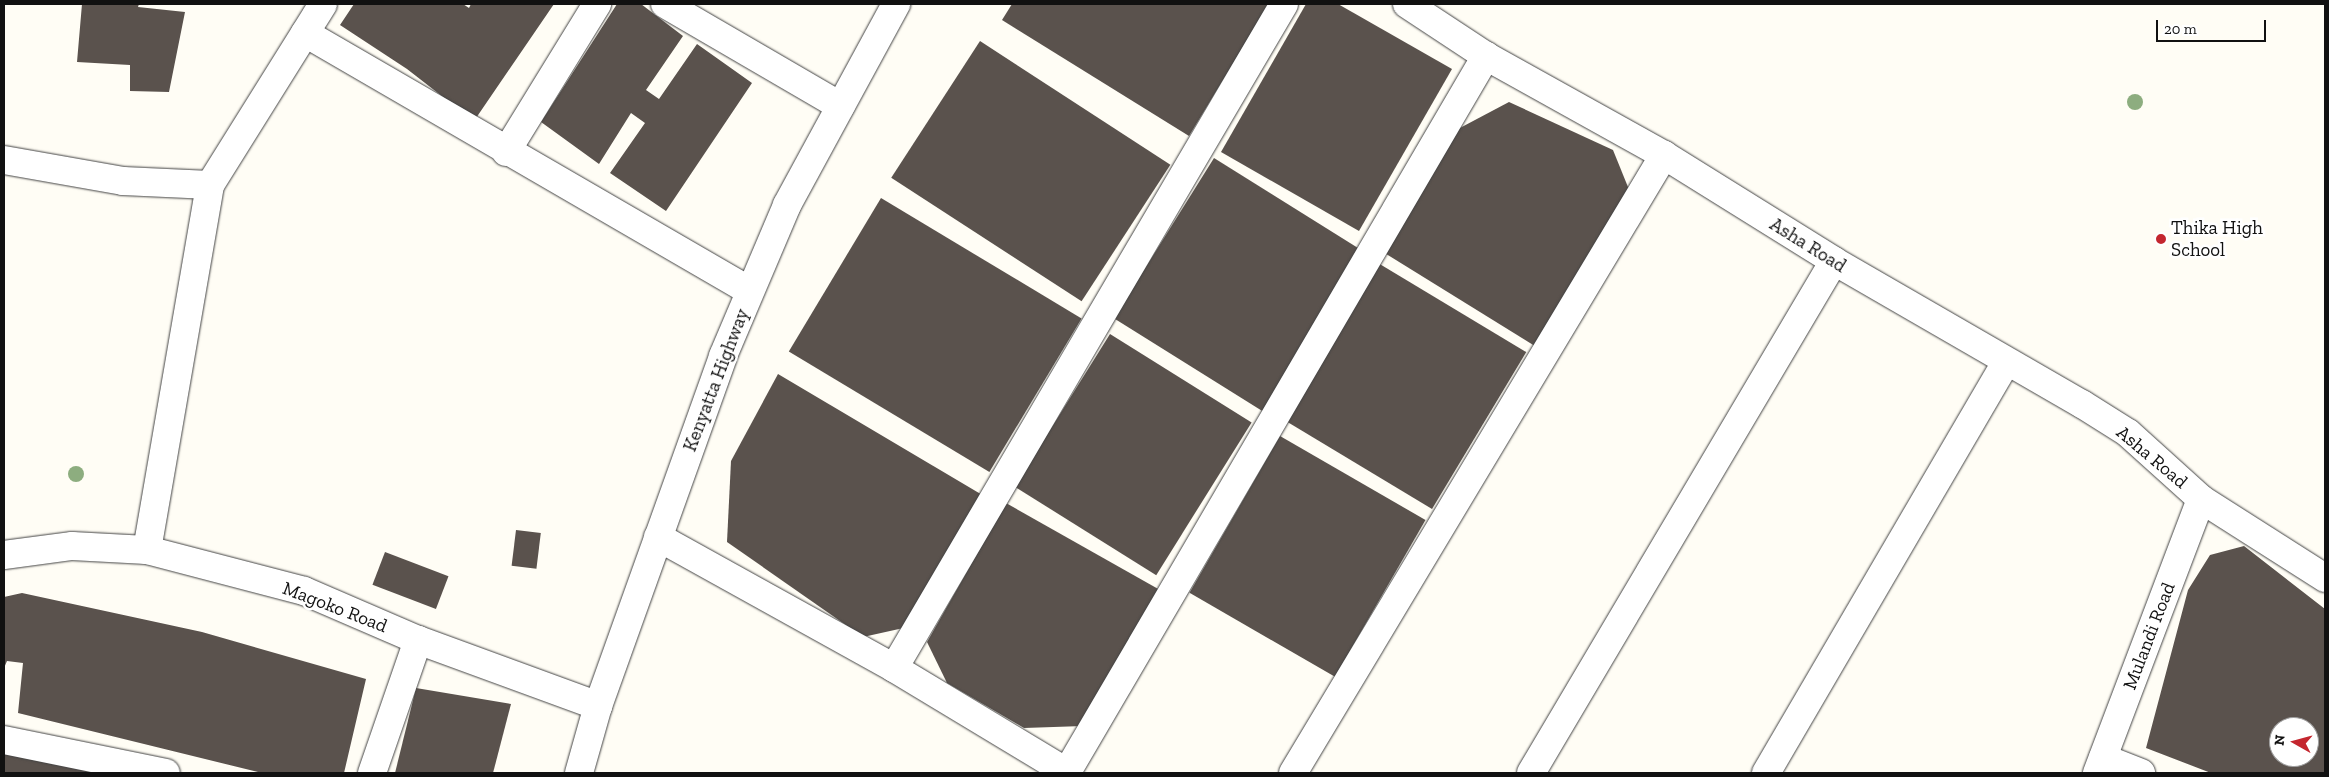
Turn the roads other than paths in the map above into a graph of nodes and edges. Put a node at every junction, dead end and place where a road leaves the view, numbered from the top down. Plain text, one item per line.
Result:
1 (323, 4) edge
2 (597, 4) edge
3 (665, 4) edge
4 (896, 4) edge
5 (1284, 4) edge
6 (1407, 4) edge
7 (305, 33) junction
8 (1486, 56) junction
9 (840, 106) junction
10 (506, 152) junction
11 (1664, 155) junction
12 (4, 160) edge
13 (210, 186) junction
14 (1834, 261) junction
15 (750, 291) junction
16 (2006, 363) junction
17 (2201, 499) junction
18 (658, 538) junction
19 (147, 550) junction
20 (4, 555) edge
21 (2325, 578) edge
22 (418, 640) junction
23 (894, 668) junction
24 (598, 706) junction
25 (4, 740) edge
26 (2100, 766) edge
27 (166, 773) edge
28 (372, 773) edge
29 (579, 773) edge
30 (1067, 773) edge
31 (1293, 773) edge
32 (1531, 773) edge
33 (1766, 773) edge
34 (2140, 773) edge

1 - 7 street
2 - 10 street
3 - 9 street
4 - 9 street, Kenyatta Highway
5 - 23 street
6 - 8 street, Asha Road
7 - 10 street
7 - 13 street
8 - 11 street, Asha Road
8 - 30 street
9 - 15 street, Kenyatta Highway
10 - 15 street
11 - 14 street, Asha Road
11 - 31 street
12 - 13 street
13 - 19 street
14 - 16 street, Asha Road
14 - 32 street
15 - 18 street, Kenyatta Highway
16 - 17 street, Asha Road
16 - 33 street
17 - 21 street, Asha Road
17 - 26 street, Mulandi Road
18 - 23 street
18 - 24 street, Kenyatta Highway
19 - 20 street, Magoko Road
19 - 22 street, Magoko Road
22 - 24 street, Magoko Road
22 - 28 street
23 - 30 street
24 - 29 street, Kenyatta Highway
25 - 27 street
26 - 34 street

